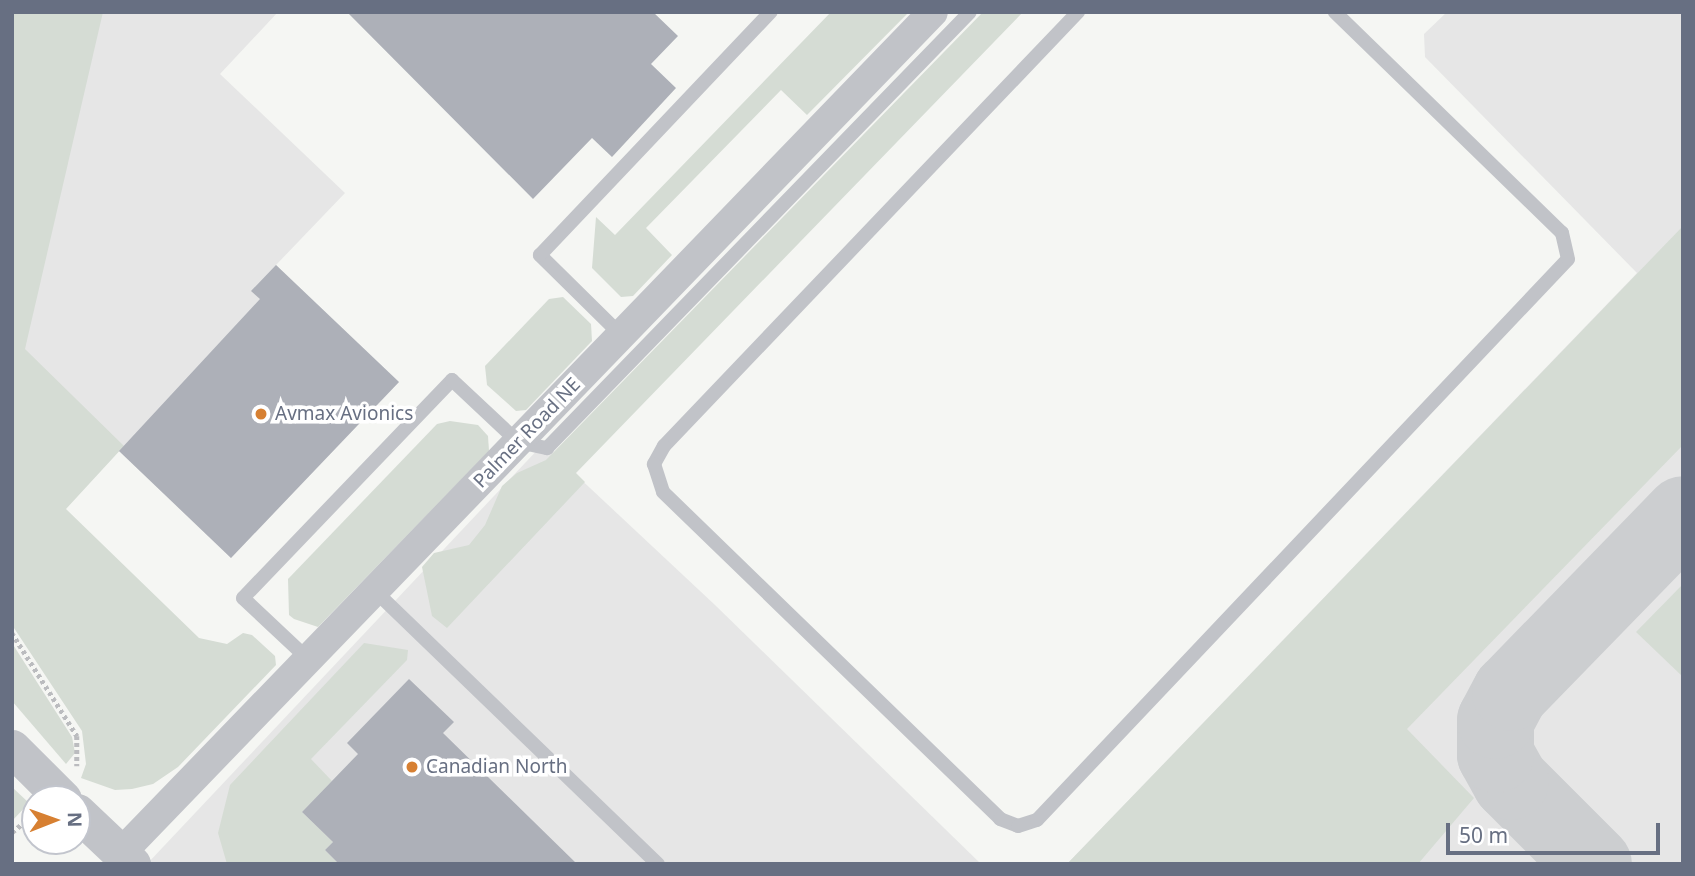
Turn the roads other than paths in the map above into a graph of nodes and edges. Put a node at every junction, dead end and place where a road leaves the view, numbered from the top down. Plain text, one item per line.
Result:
1 (771, 12) edge
2 (970, 12) edge
3 (1078, 12) edge
4 (1335, 12) edge
5 (930, 14) edge
6 (770, 199) junction
7 (621, 335) junction
8 (518, 442) junction
9 (374, 590) junction
10 (308, 659) junction
11 (12, 748) edge
12 (35, 785) edge
13 (91, 827) edge
14 (121, 860) edge
15 (657, 864) edge

1 - 7 lane
2 - 6 lane
3 - 4 lane
5 - 6 street, Palmer Road NE
6 - 7 street, Palmer Road NE
6 - 8 lane
7 - 8 street, Palmer Road NE
8 - 9 street, Palmer Road NE
8 - 10 lane
9 - 10 street, Palmer Road NE
9 - 15 lane
10 - 14 street, Palmer Road NE
11 - 12 street
13 - 14 street

